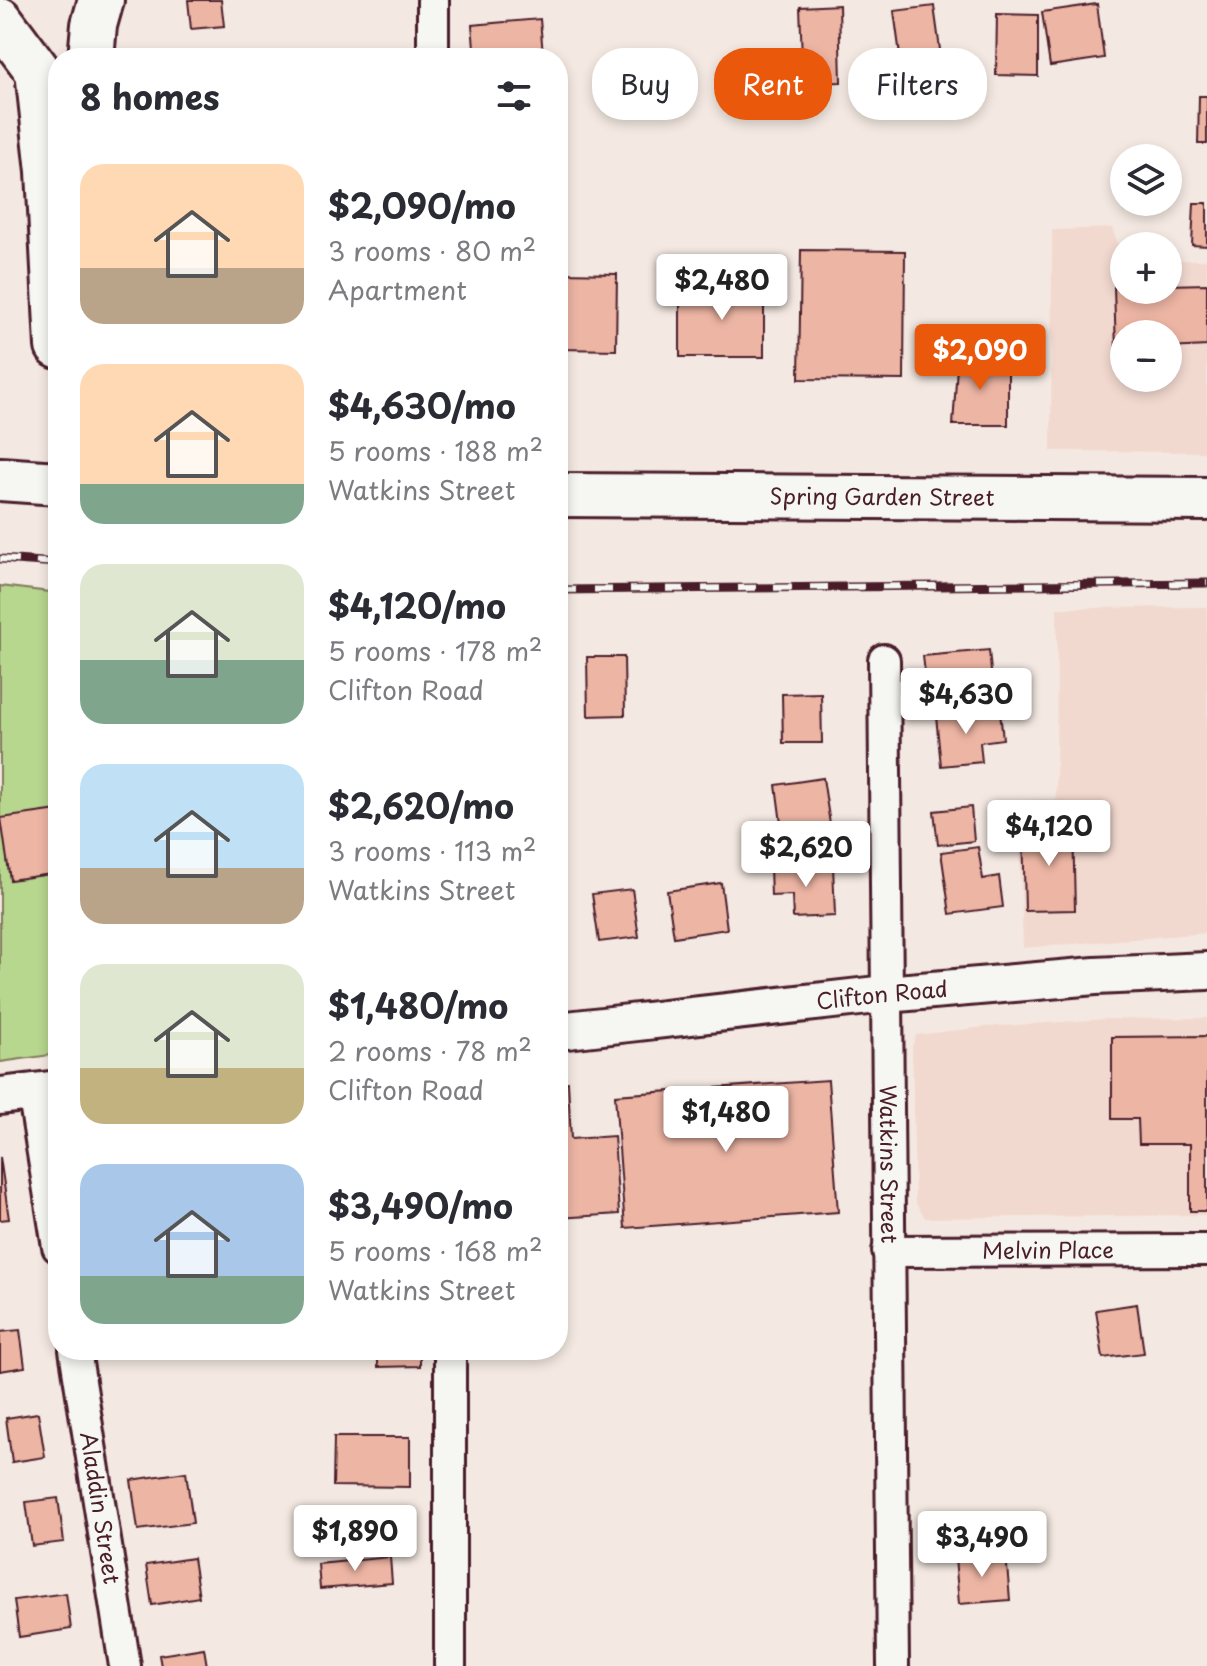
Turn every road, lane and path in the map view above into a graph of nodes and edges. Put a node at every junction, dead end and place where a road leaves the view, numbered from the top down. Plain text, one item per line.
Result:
1 (101, 0) edge
2 (433, 0) edge
3 (0, 20) edge
4 (92, 48) edge
5 (433, 48) edge
6 (48, 162) edge
7 (0, 479) edge
8 (48, 482) edge
9 (568, 495) edge
10 (1207, 499) edge
11 (884, 660) dead end
12 (1207, 971) edge
13 (886, 994) junction
14 (568, 1030) edge
15 (30, 1092) edge
16 (48, 1192) edge
17 (1207, 1250) edge
18 (888, 1251) junction
19 (77, 1360) edge
20 (450, 1360) edge
21 (125, 1666) edge
22 (450, 1666) edge
23 (893, 1666) edge

1 - 4 highway
2 - 5 street
3 - 6 highway
7 - 8 main road
9 - 10 main road, Spring Garden Street
11 - 13 street, Watkins Street
12 - 13 street, Clifton Road
13 - 14 street, Clifton Road
13 - 18 street, Watkins Street
15 - 16 street
17 - 18 street, Melvin Place
18 - 23 street, Watkins Street
19 - 21 street, Aladdin Street
20 - 22 street

